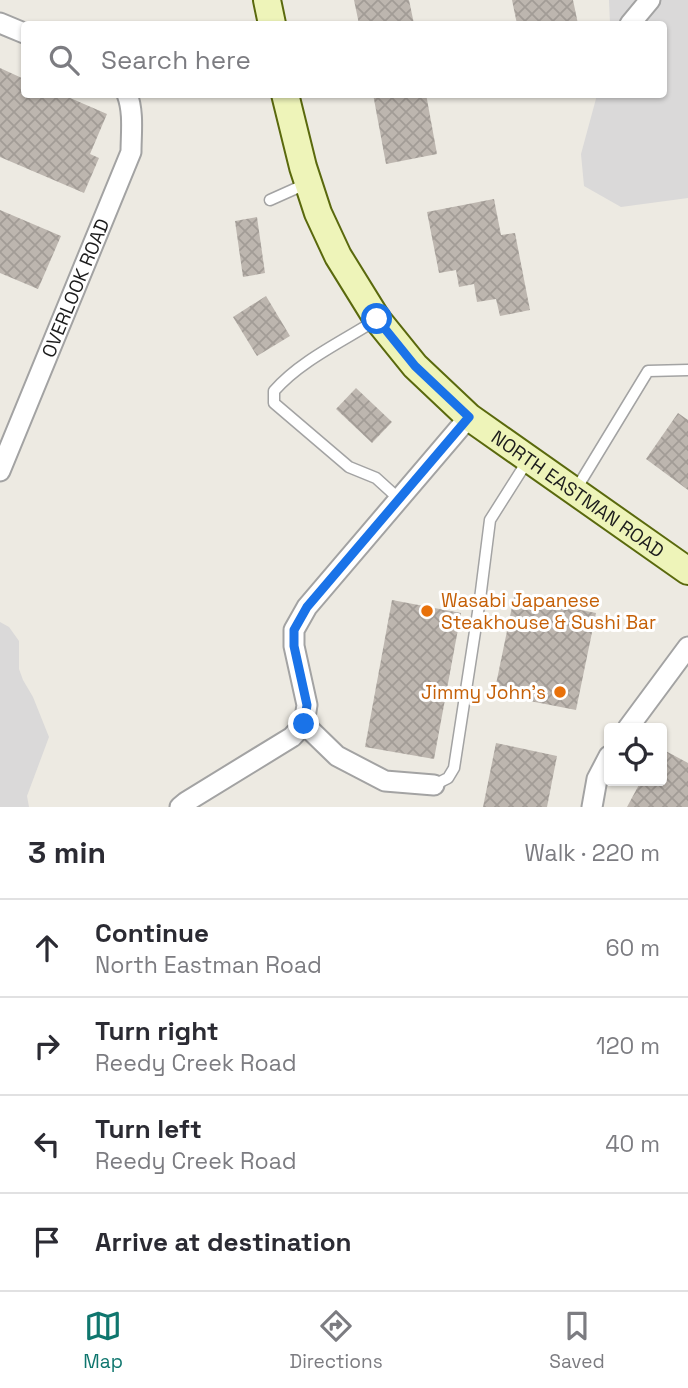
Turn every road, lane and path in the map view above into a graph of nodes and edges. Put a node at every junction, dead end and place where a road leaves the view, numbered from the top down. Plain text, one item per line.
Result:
1 (267, 0) edge
2 (650, 0) edge
3 (271, 21) edge
4 (632, 21) edge
5 (0, 23) edge
6 (21, 32) edge
7 (128, 98) edge
8 (286, 98) edge
9 (308, 183) junction
10 (270, 201) dead end
11 (377, 319) junction
12 (688, 370) edge
13 (469, 417) junction
14 (528, 459) junction
15 (0, 471) edge
16 (574, 492) junction
17 (398, 498) junction
18 (688, 571) edge
19 (687, 648) edge
20 (632, 723) edge
21 (304, 724) junction
22 (604, 766) edge
23 (433, 785) joint
24 (185, 805) edge
25 (592, 807) edge

1 - 3 main road
2 - 4 street
5 - 6 street
7 - 15 street, OVERLOOK ROAD
8 - 9 main road, NORTH EASTMAN ROAD
9 - 10 lane
9 - 11 main road, NORTH EASTMAN ROAD
11 - 13 main road, NORTH EASTMAN ROAD
11 - 17 lane
12 - 16 lane
13 - 14 main road, NORTH EASTMAN ROAD
13 - 17 street
14 - 16 main road, NORTH EASTMAN ROAD
14 - 23 lane
16 - 18 main road, NORTH EASTMAN ROAD
17 - 21 street
19 - 20 street
21 - 23 street
21 - 24 street
22 - 25 street

